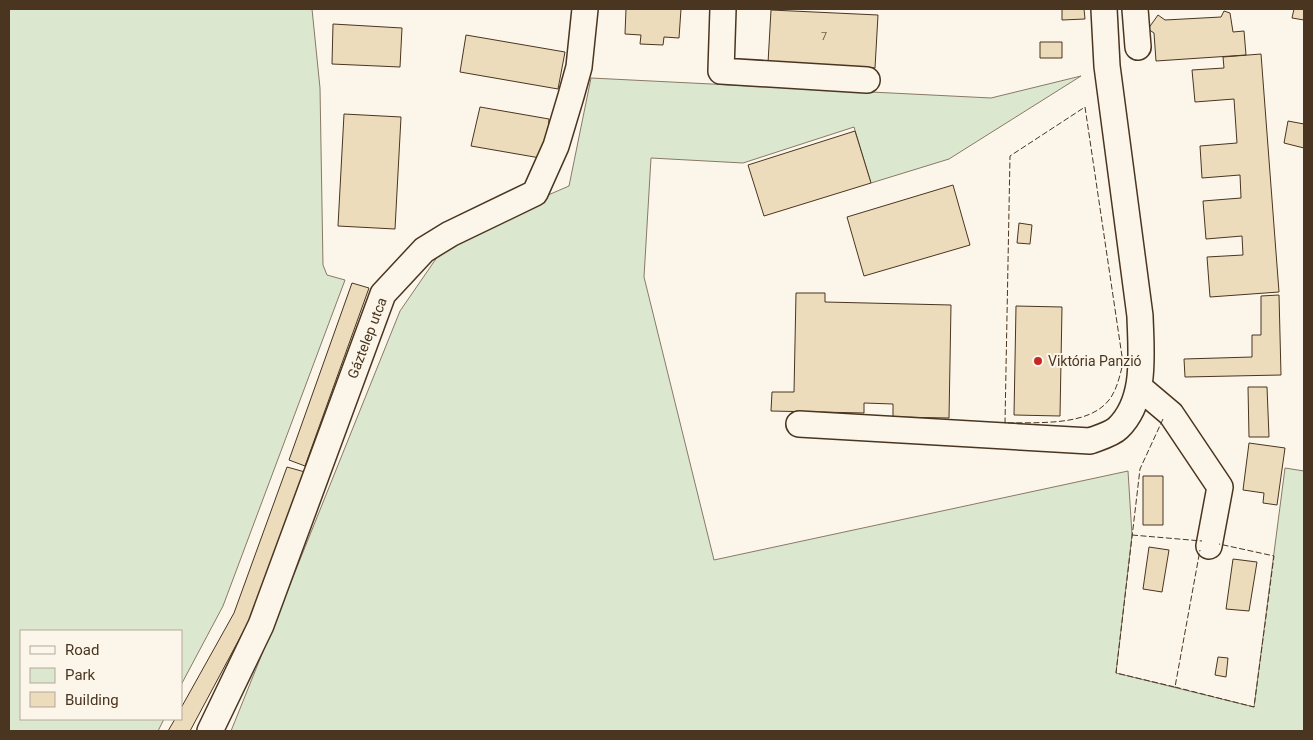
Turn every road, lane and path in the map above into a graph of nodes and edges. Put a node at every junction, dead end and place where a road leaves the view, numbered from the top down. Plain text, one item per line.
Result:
1 (585, 9) edge
2 (723, 9) edge
3 (1104, 9) edge
4 (1135, 9) edge
5 (1138, 47) dead end
6 (867, 80) dead end
7 (1139, 387) junction
8 (799, 424) dead end
9 (1209, 546) dead end
10 (210, 731) edge

1 - 10 street, Gáztelep utca
2 - 6 street
3 - 7 street
4 - 5 street
7 - 8 street
7 - 9 street

